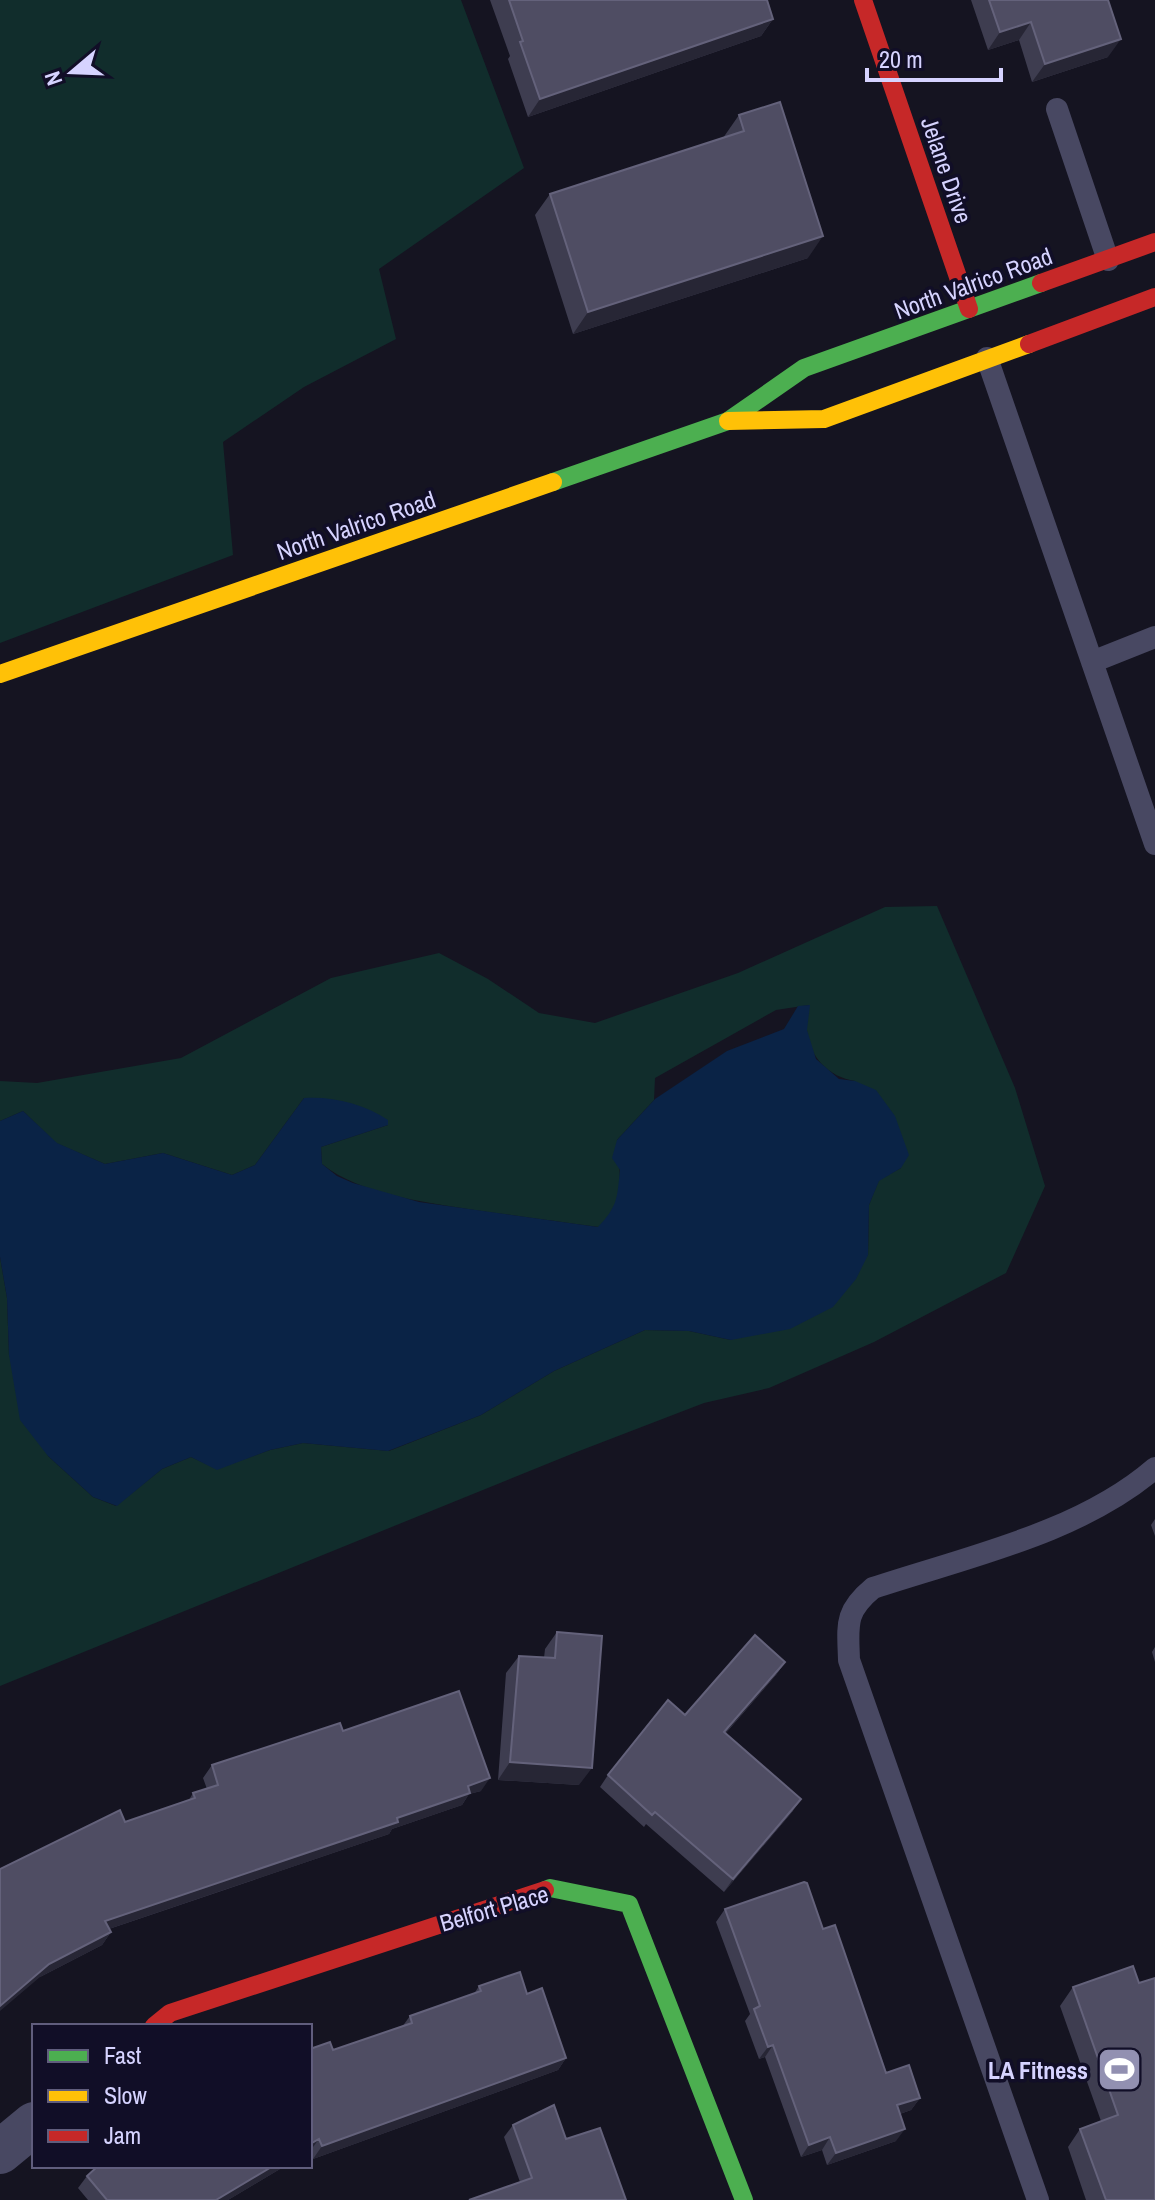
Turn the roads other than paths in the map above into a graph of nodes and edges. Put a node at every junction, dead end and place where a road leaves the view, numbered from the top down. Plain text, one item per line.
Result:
1 (863, 0) edge
2 (1057, 109) dead end
3 (1155, 242) edge
4 (1108, 260) junction
5 (1155, 297) edge
6 (969, 309) junction
7 (987, 358) junction
8 (728, 421) junction
9 (1155, 637) edge
10 (1092, 662) junction
11 (0, 674) edge
12 (1155, 844) edge
13 (1155, 1468) edge
14 (156, 2024) edge
15 (32, 2126) edge
16 (0, 2152) edge
17 (744, 2200) edge
18 (1038, 2200) edge

1 - 6 street, Jelane Drive
2 - 4 lane
3 - 4 street, North Valrico Road
4 - 6 street, North Valrico Road
5 - 7 street, North Valrico Road
6 - 8 street, North Valrico Road
7 - 8 street, North Valrico Road
7 - 10 lane
8 - 11 street, North Valrico Road
9 - 10 lane
10 - 12 lane
13 - 18 lane
14 - 17 street, Belfort Place
15 - 16 street

